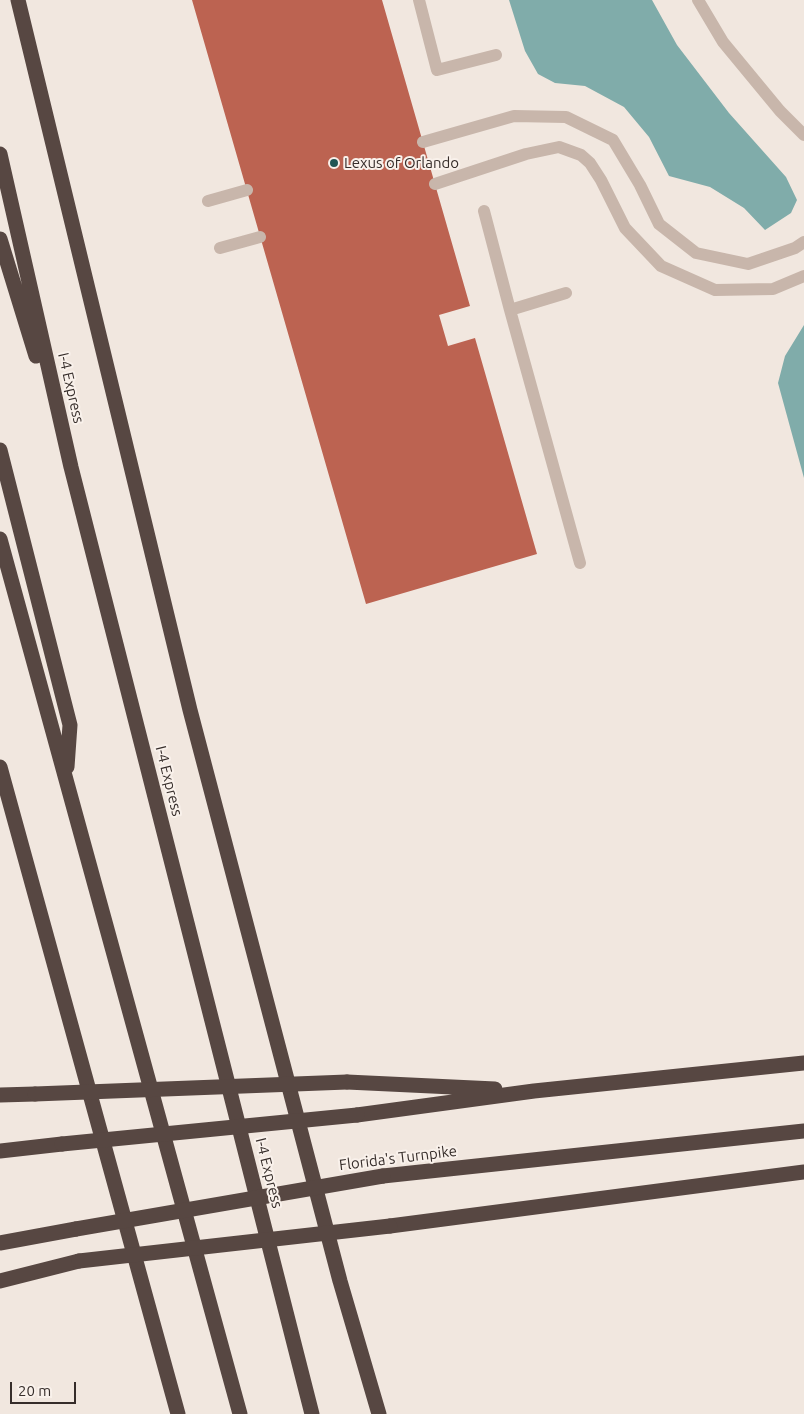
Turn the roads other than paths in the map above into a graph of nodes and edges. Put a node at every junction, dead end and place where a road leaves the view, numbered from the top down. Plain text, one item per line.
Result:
1 (18, 0) edge
2 (419, 0) edge
3 (698, 0) edge
4 (496, 55) dead end
5 (804, 135) edge
6 (423, 142) dead end
7 (0, 154) edge
8 (435, 184) dead end
9 (247, 190) dead end
10 (208, 201) dead end
11 (484, 211) dead end
12 (260, 237) dead end
13 (0, 239) edge
14 (804, 242) edge
15 (220, 248) dead end
16 (804, 276) edge
17 (566, 293) dead end
18 (510, 310) junction
19 (0, 450) edge
20 (71, 467) junction
21 (0, 539) edge
22 (580, 563) dead end
23 (0, 767) edge
24 (66, 778) junction
25 (804, 1063) edge
26 (534, 1091) junction
27 (0, 1095) edge
28 (804, 1131) edge
29 (0, 1151) edge
30 (804, 1172) edge
31 (0, 1243) edge
32 (0, 1281) edge
33 (176, 1411) edge
34 (240, 1414) edge
35 (312, 1414) edge
36 (379, 1414) edge

1 - 36 highway
2 - 4 street
3 - 5 street
6 - 14 street
7 - 20 highway, I-4 Express
8 - 16 street
9 - 10 street
11 - 18 street
12 - 15 street
13 - 20 highway
17 - 18 street
18 - 22 street
19 - 24 highway
20 - 35 highway, I-4 Express
21 - 24 highway
23 - 33 highway
24 - 34 highway
25 - 26 highway
26 - 27 highway, bridge
26 - 29 highway, bridge
28 - 31 highway, Florida's Turnpike, bridge
30 - 32 highway, bridge

